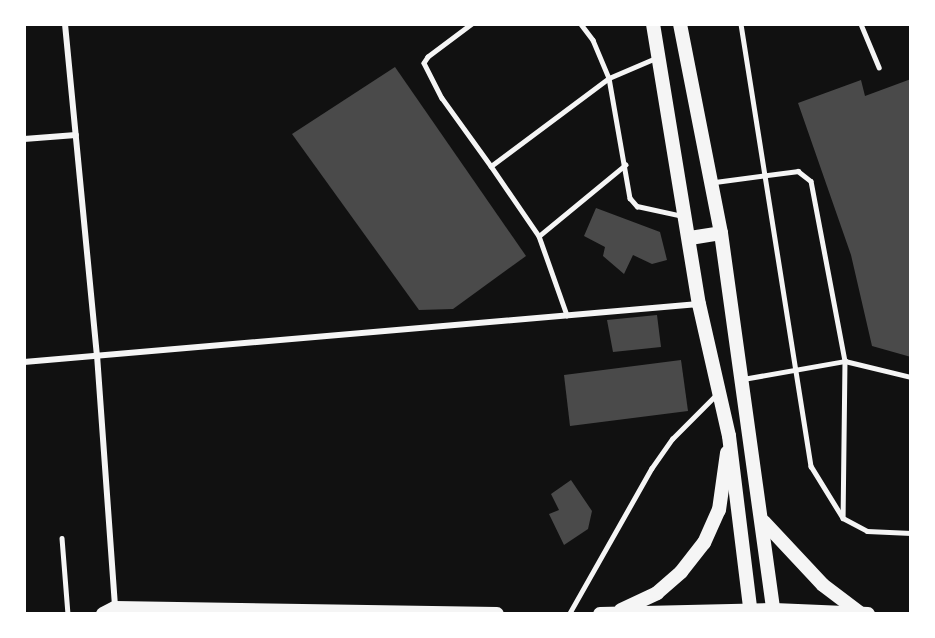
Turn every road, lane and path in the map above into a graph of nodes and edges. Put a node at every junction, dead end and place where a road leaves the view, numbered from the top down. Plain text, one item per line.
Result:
1 (65, 24) edge
2 (472, 24) edge
3 (581, 24) edge
4 (653, 24) edge
5 (680, 24) edge
6 (741, 24) edge
7 (861, 24) edge
8 (659, 57) junction
9 (879, 67) dead end
10 (609, 78) junction
11 (76, 135) junction
12 (24, 139) edge
13 (625, 165) junction
14 (491, 166) junction
15 (763, 176) junction
16 (712, 183) junction
17 (686, 217) junction
18 (721, 233) junction
19 (539, 236) junction
20 (690, 238) junction
21 (699, 304) junction
22 (567, 315) junction
23 (97, 355) junction
24 (845, 361) junction
25 (24, 362) edge
26 (795, 370) junction
27 (911, 377) edge
28 (743, 380) junction
29 (719, 392) junction
30 (729, 436) junction
31 (843, 518) junction
32 (764, 522) junction
33 (911, 533) edge
34 (62, 538) dead end
35 (111, 612) edge
36 (774, 612) edge
37 (613, 613) edge
38 (751, 613) edge
39 (860, 613) edge
40 (68, 614) edge
41 (497, 614) edge
42 (569, 614) edge
43 (600, 614) edge
44 (868, 614) edge

1 - 11 street
2 - 14 lane
3 - 10 lane
4 - 8 main road
5 - 16 main road
6 - 15 lane
7 - 9 lane
8 - 10 lane
8 - 17 main road
10 - 13 lane
10 - 14 lane
11 - 12 street
11 - 23 street
13 - 17 lane
13 - 19 lane
14 - 19 lane
15 - 16 lane
15 - 24 lane
15 - 26 lane
16 - 18 main road
17 - 20 main road
18 - 20 main road
18 - 28 main road
19 - 22 lane
20 - 21 main road
21 - 22 street
21 - 29 main road
22 - 23 street
23 - 25 street
23 - 35 street
24 - 26 lane
24 - 27 lane
24 - 31 lane
26 - 28 lane
26 - 31 lane
28 - 32 main road
29 - 30 main road
29 - 42 lane
30 - 37 main road
30 - 38 main road
31 - 33 lane
32 - 36 main road
32 - 39 main road
34 - 40 lane
35 - 41 main road
36 - 38 main road
36 - 39 main road
37 - 38 main road
37 - 43 main road
39 - 44 main road

